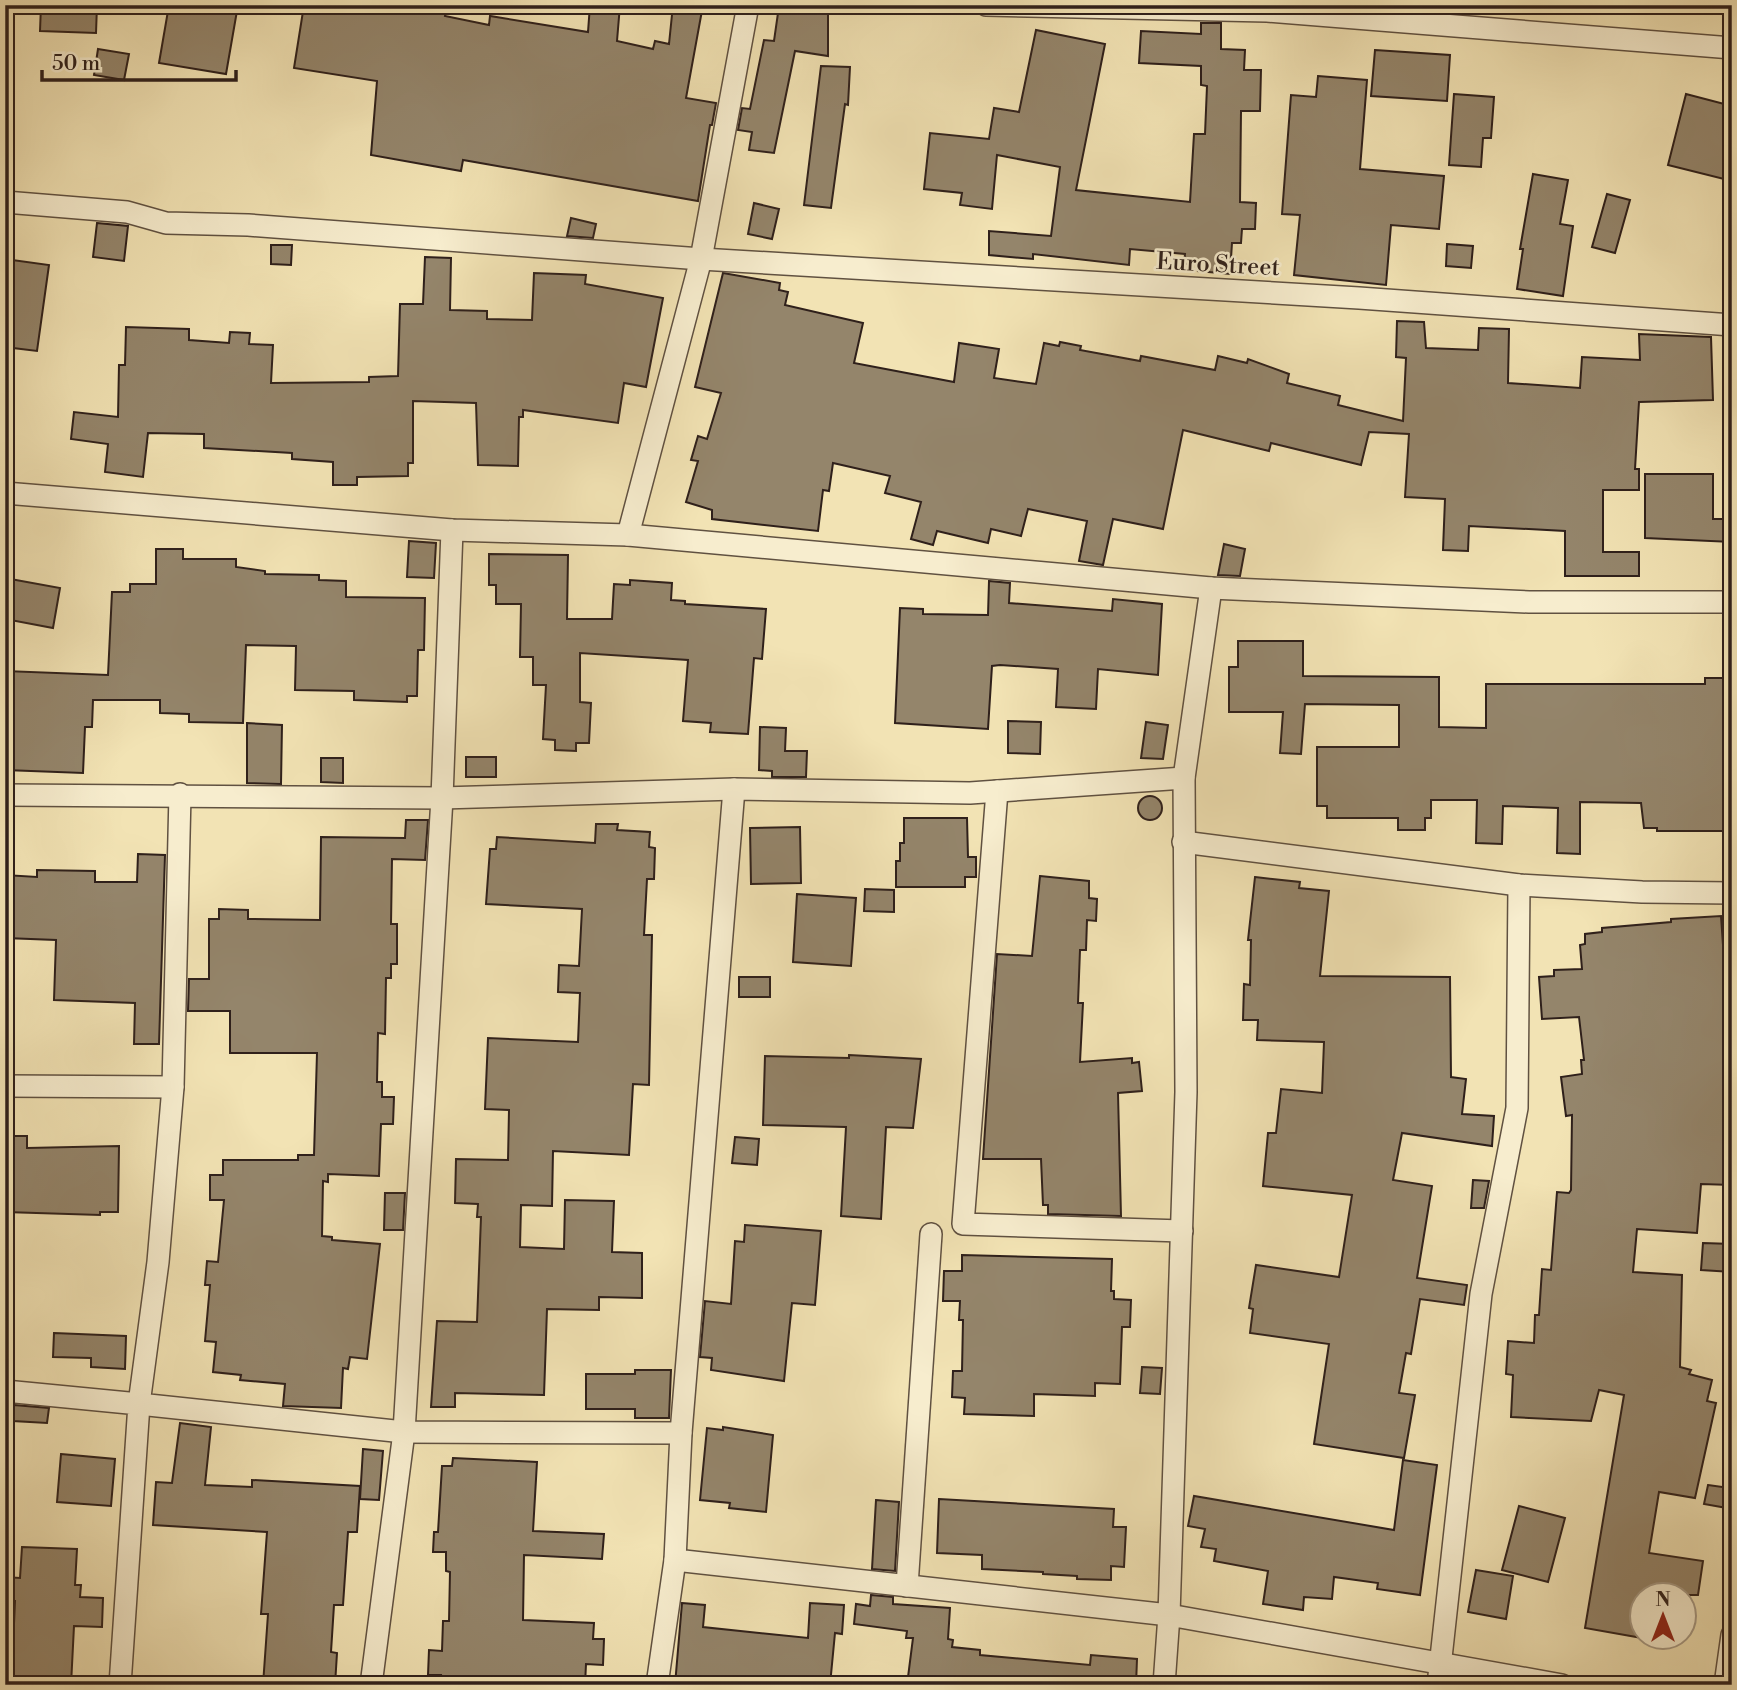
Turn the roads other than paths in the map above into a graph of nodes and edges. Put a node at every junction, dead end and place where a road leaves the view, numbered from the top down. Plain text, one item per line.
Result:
1 (748, 5) edge
2 (986, 5) edge
3 (1016, 6) edge
4 (1268, 8) edge
5 (1732, 48) edge
6 (5, 202) edge
7 (701, 259) junction
8 (1732, 325) edge
9 (5, 493) edge
10 (452, 530) junction
11 (628, 535) junction
12 (1211, 588) junction
13 (1732, 602) edge
14 (1184, 778) junction
15 (734, 789) junction
16 (997, 791) junction
17 (180, 793) junction
18 (5, 794) edge
19 (442, 798) junction
20 (1183, 842) junction
21 (1519, 885) junction
22 (1732, 893) edge
23 (5, 1086) edge
24 (173, 1087) junction
25 (1182, 1231) junction
26 (931, 1234) dead end
27 (5, 1391) edge
28 (139, 1404) junction
29 (404, 1432) junction
30 (681, 1433) junction
31 (675, 1560) junction
32 (907, 1586) junction
33 (1169, 1615) junction
34 (1732, 1634) edge
35 (1442, 1663) junction
36 (120, 1685) edge
37 (371, 1685) edge
38 (657, 1685) edge
39 (1164, 1685) edge
40 (1438, 1685) edge
41 (1562, 1685) edge
42 (1725, 1685) edge

1 - 7 street
2 - 3 street
3 - 4 street
4 - 5 street
6 - 7 street, Euro Street
7 - 8 street, Euro Street
7 - 11 street
9 - 10 street
10 - 11 street
10 - 19 street
11 - 12 street
12 - 13 street
12 - 14 street
14 - 16 street
14 - 20 street
15 - 16 street
15 - 19 street
15 - 30 street
16 - 25 street
17 - 18 street
17 - 19 street
17 - 24 street
19 - 29 street
20 - 21 street
20 - 25 street
21 - 22 street
21 - 35 street
23 - 24 street
24 - 28 street
25 - 33 street
26 - 32 street
27 - 28 street
28 - 29 street
28 - 36 street
29 - 30 street
29 - 37 street
30 - 31 street
31 - 32 street
31 - 38 street
32 - 33 street
33 - 35 street
33 - 39 street
34 - 42 street
35 - 40 street
35 - 41 street

